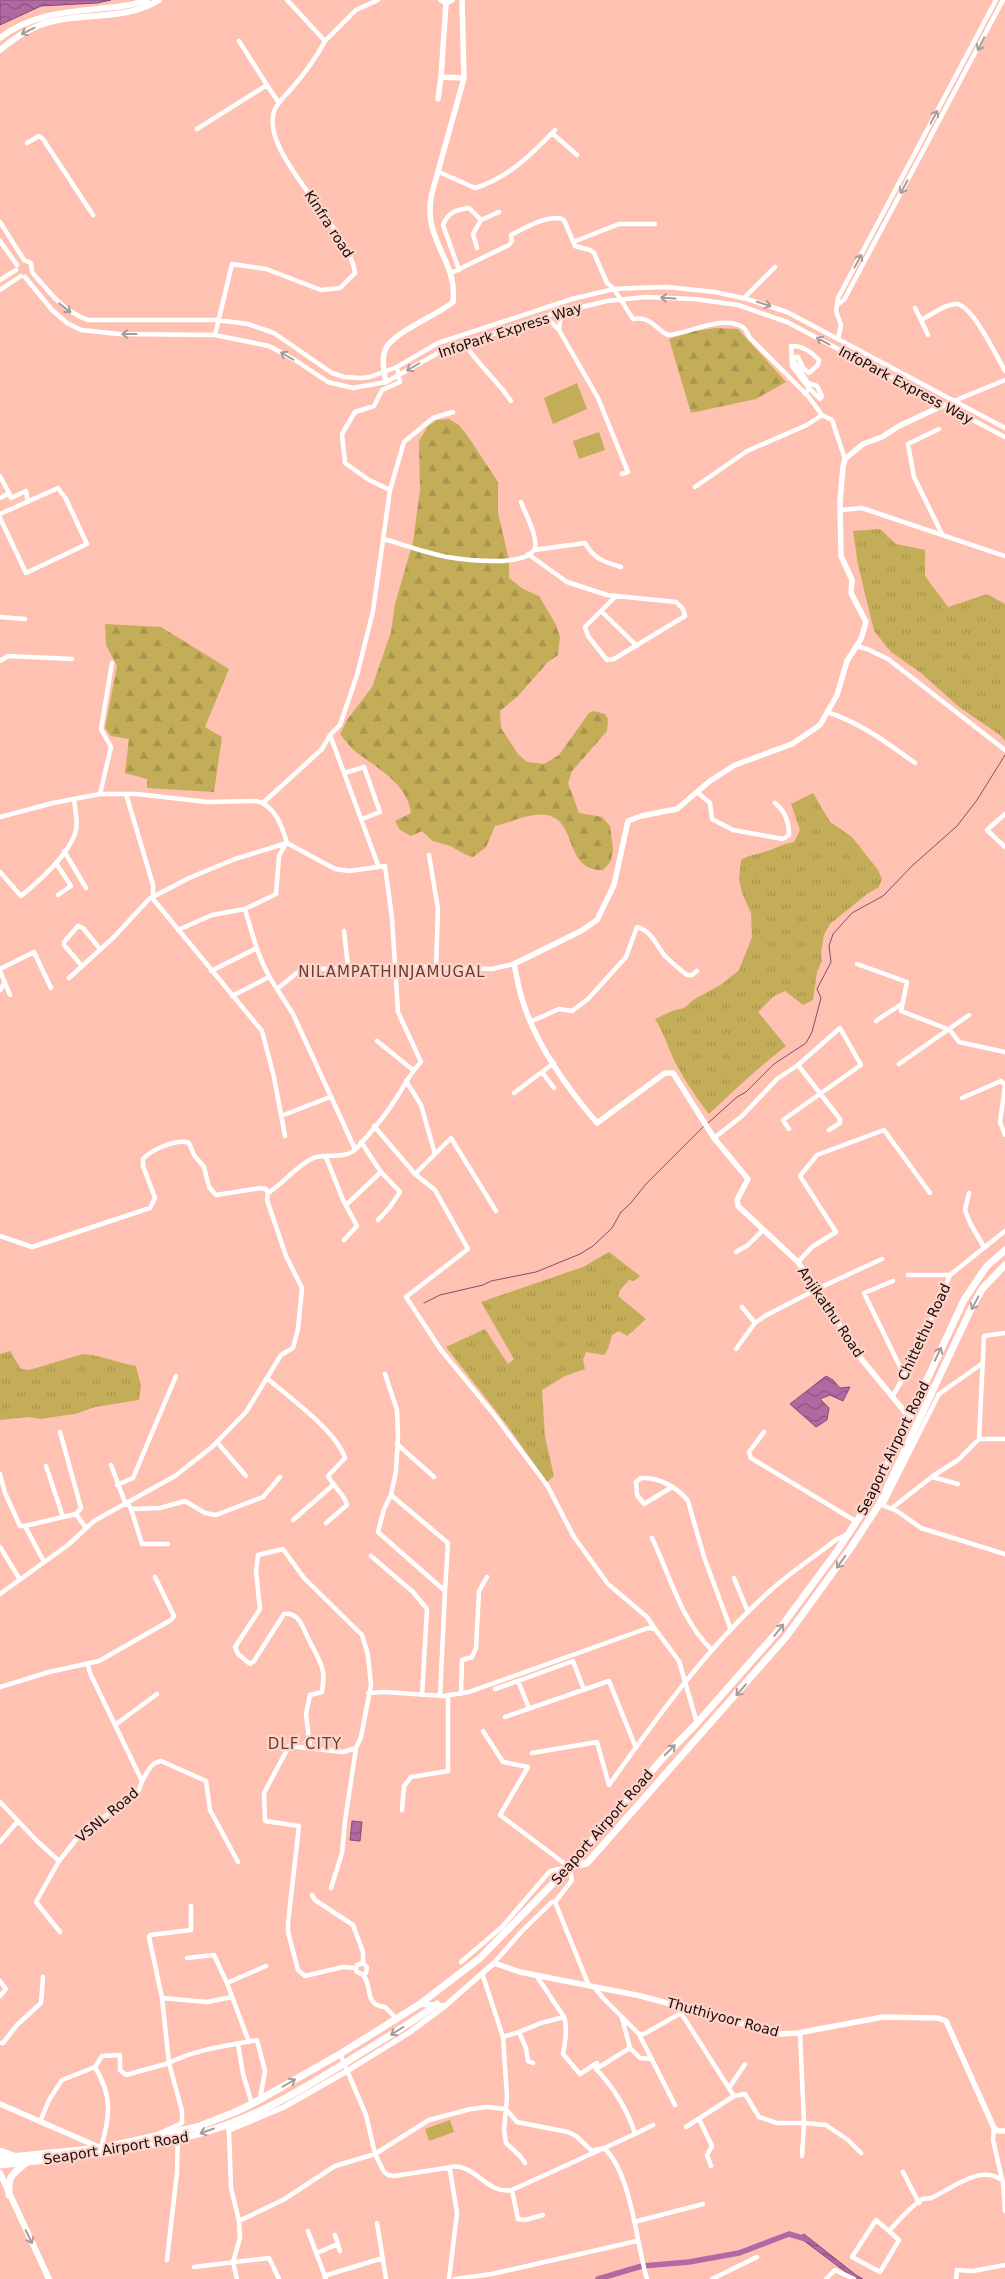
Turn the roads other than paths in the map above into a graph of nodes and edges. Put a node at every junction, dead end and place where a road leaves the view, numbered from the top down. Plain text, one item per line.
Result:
1 (146, 0) edge
2 (159, 0) edge
3 (287, 0) edge
4 (378, 0) edge
5 (462, 0) edge
6 (996, 0) edge
7 (1002, 0) edge
8 (446, 1) edge
9 (0, 38) edge
10 (239, 41) dead end
11 (325, 41) junction
12 (0, 50) edge
13 (441, 77) junction
14 (464, 78) junction
15 (267, 86) junction
16 (438, 99) dead end
17 (279, 103) junction
18 (197, 129) dead end
19 (27, 143) dead end
20 (578, 155) dead end
21 (439, 172) junction
22 (499, 212) dead end
23 (93, 215) dead end
24 (481, 220) junction
25 (0, 222) edge
26 (655, 224) dead end
27 (0, 241) edge
28 (572, 242) junction
29 (477, 248) dead end
30 (24, 260) junction
31 (16, 267) junction
32 (775, 267) dead end
33 (459, 270) junction
34 (32, 272) junction
35 (451, 273) junction
36 (23, 277) junction
37 (0, 280) edge
38 (614, 289) junction
39 (0, 290) edge
40 (620, 298) junction
41 (744, 298) junction
42 (838, 304) junction
43 (915, 308) dead end
44 (560, 312) junction
45 (545, 316) junction
46 (217, 320) junction
47 (921, 320) junction
48 (559, 330) junction
49 (928, 334) dead end
50 (215, 335) junction
51 (838, 339) junction
52 (465, 344) junction
53 (397, 368) junction
54 (1005, 371) edge
55 (384, 373) junction
56 (399, 376) junction
57 (1005, 380) edge
58 (386, 382) junction
59 (810, 388) junction
60 (806, 394) junction
61 (511, 401) dead end
62 (954, 401) junction
63 (944, 405) junction
64 (453, 412) dead end
65 (822, 414) junction
66 (1005, 428) edge
67 (939, 430) dead end
68 (1005, 437) edge
69 (846, 459) junction
70 (622, 474) dead end
71 (0, 476) edge
72 (695, 487) dead end
73 (390, 490) junction
74 (9, 493) junction
75 (0, 498) edge
76 (28, 502) junction
77 (521, 502) dead end
78 (841, 510) junction
79 (0, 514) edge
80 (0, 518) edge
81 (942, 534) junction
82 (384, 539) junction
83 (534, 550) junction
84 (528, 554) junction
85 (1005, 556) edge
86 (621, 567) dead end
87 (616, 596) junction
88 (601, 611) junction
89 (0, 617) edge
90 (25, 619) dead end
91 (637, 646) junction
92 (856, 646) junction
93 (72, 658) dead end
94 (0, 661) edge
95 (112, 663) dead end
96 (827, 712) junction
97 (330, 735) junction
98 (1005, 750) edge
99 (915, 763) dead end
100 (345, 773) junction
101 (697, 792) junction
102 (100, 794) junction
103 (126, 794) junction
104 (74, 799) junction
105 (264, 802) junction
106 (775, 803) dead end
107 (1005, 814) edge
108 (0, 817) edge
109 (362, 818) junction
110 (286, 843) junction
111 (1005, 847) edge
112 (64, 851) junction
113 (429, 855) dead end
114 (56, 863) junction
115 (378, 865) junction
116 (0, 872) edge
117 (86, 888) dead end
118 (58, 896) dead end
119 (153, 899) junction
120 (245, 909) junction
121 (178, 930) junction
122 (344, 931) dead end
123 (257, 948) junction
124 (100, 949) junction
125 (514, 964) junction
126 (857, 964) dead end
127 (82, 966) junction
128 (394, 966) junction
129 (348, 967) junction
130 (436, 968) junction
131 (0, 970) edge
132 (211, 971) junction
133 (697, 971) dead end
134 (269, 977) junction
135 (69, 978) dead end
136 (5, 982) junction
137 (51, 988) dead end
138 (277, 989) junction
139 (0, 990) edge
140 (10, 995) dead end
141 (232, 996) junction
142 (903, 1003) junction
143 (969, 1015) dead end
144 (530, 1022) junction
145 (876, 1022) dead end
146 (950, 1030) junction
147 (377, 1041) dead end
148 (1005, 1052) edge
149 (554, 1063) junction
150 (899, 1064) dead end
151 (798, 1065) junction
152 (413, 1070) junction
153 (542, 1072) junction
154 (406, 1081) junction
155 (1005, 1085) edge
156 (554, 1088) dead end
157 (514, 1093) dead end
158 (821, 1094) junction
159 (330, 1097) junction
160 (962, 1098) dead end
161 (281, 1116) junction
162 (374, 1126) junction
163 (789, 1129) dead end
164 (829, 1130) dead end
165 (1005, 1135) edge
166 (285, 1136) dead end
167 (714, 1138) junction
168 (361, 1142) junction
169 (356, 1149) junction
170 (435, 1154) junction
171 (326, 1157) junction
172 (381, 1172) junction
173 (415, 1174) junction
174 (268, 1193) junction
175 (930, 1193) dead end
176 (969, 1193) dead end
177 (346, 1205) junction
178 (496, 1211) dead end
179 (378, 1220) dead end
180 (763, 1230) junction
181 (1005, 1231) edge
182 (0, 1236) edge
183 (344, 1240) dead end
184 (984, 1247) junction
185 (1005, 1250) edge
186 (736, 1252) dead end
187 (882, 1259) dead end
188 (798, 1262) junction
189 (1005, 1265) edge
190 (908, 1275) dead end
191 (950, 1275) junction
192 (893, 1281) dead end
193 (817, 1289) junction
194 (742, 1307) dead end
195 (755, 1323) junction
196 (1005, 1333) edge
197 (736, 1349) dead end
198 (983, 1363) junction
199 (385, 1374) dead end
200 (176, 1376) dead end
201 (903, 1378) junction
202 (268, 1379) junction
203 (892, 1398) junction
204 (909, 1417) junction
205 (60, 1432) dead end
206 (764, 1432) dead end
207 (979, 1439) junction
208 (1005, 1439) edge
209 (217, 1442) junction
210 (398, 1444) junction
211 (110, 1465) dead end
212 (46, 1466) dead end
213 (0, 1474) edge
214 (246, 1476) dead end
215 (280, 1477) dead end
216 (434, 1477) dead end
217 (932, 1477) junction
218 (958, 1484) dead end
219 (117, 1485) junction
220 (332, 1485) junction
221 (672, 1487) junction
222 (391, 1495) junction
223 (127, 1504) junction
224 (882, 1504) junction
225 (131, 1508) junction
226 (892, 1508) junction
227 (76, 1514) junction
228 (63, 1516) junction
229 (293, 1520) dead end
230 (856, 1522) junction
231 (326, 1523) dead end
232 (25, 1526) junction
233 (86, 1528) junction
234 (849, 1534) junction
235 (652, 1538) dead end
236 (168, 1544) dead end
237 (0, 1547) edge
238 (1005, 1554) edge
239 (371, 1556) dead end
240 (44, 1562) junction
241 (155, 1577) dead end
242 (487, 1577) dead end
243 (20, 1578) junction
244 (734, 1578) dead end
245 (444, 1591) junction
246 (0, 1594) edge
247 (748, 1612) junction
248 (655, 1629) junction
249 (730, 1630) junction
250 (712, 1650) junction
251 (88, 1665) junction
252 (518, 1681) junction
253 (686, 1681) junction
254 (0, 1687) edge
255 (495, 1689) dead end
256 (584, 1690) junction
257 (157, 1694) dead end
258 (368, 1694) junction
259 (461, 1694) junction
260 (422, 1695) junction
261 (440, 1696) junction
262 (448, 1696) junction
263 (529, 1708) junction
264 (505, 1717) dead end
265 (697, 1723) junction
266 (115, 1725) junction
267 (483, 1730) dead end
268 (310, 1747) junction
269 (356, 1748) junction
270 (636, 1748) junction
271 (532, 1753) dead end
272 (142, 1781) junction
273 (0, 1802) edge
274 (402, 1810) dead end
275 (18, 1821) junction
276 (0, 1842) edge
277 (59, 1861) junction
278 (238, 1862) dead end
279 (569, 1867) junction
280 (331, 1888) dead end
281 (312, 1895) dead end
282 (555, 1902) junction
283 (191, 1906) dead end
284 (60, 1932) dead end
285 (187, 1958) dead end
286 (461, 1962) dead end
287 (494, 1962) junction
288 (363, 1963) junction
289 (266, 1966) dead end
290 (356, 1968) junction
291 (482, 1973) junction
292 (363, 1975) junction
293 (536, 1975) junction
294 (43, 1977) dead end
295 (0, 1981) edge
296 (227, 1983) junction
297 (592, 1987) junction
298 (0, 1996) edge
299 (232, 1997) junction
300 (162, 1998) junction
301 (420, 2004) junction
302 (437, 2004) junction
303 (445, 2006) junction
304 (682, 2010) junction
305 (564, 2017) junction
306 (622, 2017) junction
307 (396, 2019) junction
308 (519, 2032) junction
309 (800, 2033) junction
310 (639, 2034) junction
311 (502, 2037) junction
312 (249, 2042) junction
313 (0, 2043) edge
314 (238, 2044) junction
315 (630, 2048) junction
316 (340, 2054) junction
317 (652, 2059) junction
318 (169, 2063) junction
319 (533, 2063) dead end
320 (597, 2063) dead end
321 (745, 2064) dead end
322 (94, 2067) junction
323 (346, 2067) junction
324 (729, 2088) junction
325 (734, 2096) junction
326 (260, 2100) junction
327 (0, 2104) edge
328 (252, 2104) junction
329 (675, 2105) dead end
330 (506, 2109) junction
331 (699, 2119) junction
332 (40, 2122) junction
333 (804, 2123) junction
334 (653, 2125) dead end
335 (229, 2127) junction
336 (686, 2127) dead end
337 (994, 2128) junction
338 (1005, 2131) edge
339 (635, 2134) junction
340 (178, 2135) junction
341 (155, 2136) junction
342 (101, 2148) junction
343 (604, 2148) junction
344 (0, 2151) edge
345 (861, 2153) dead end
346 (374, 2154) junction
347 (802, 2156) dead end
348 (20, 2157) junction
349 (0, 2158) edge
350 (26, 2162) junction
351 (525, 2163) dead end
352 (0, 2165) edge
353 (711, 2166) dead end
354 (446, 2168) junction
355 (903, 2172) dead end
356 (0, 2173) edge
357 (1002, 2180) junction
358 (512, 2190) junction
359 (9, 2196) junction
360 (919, 2203) junction
361 (703, 2204) dead end
362 (1005, 2211) edge
363 (543, 2215) dead end
364 (239, 2221) junction
365 (634, 2222) junction
366 (377, 2223) dead end
367 (308, 2230) dead end
368 (889, 2231) junction
369 (335, 2235) dead end
370 (638, 2241) junction
371 (338, 2244) junction
372 (340, 2251) dead end
373 (318, 2253) junction
374 (383, 2258) junction
375 (757, 2258) dead end
376 (166, 2260) dead end
377 (234, 2264) junction
378 (1005, 2265) edge
379 (194, 2267) dead end
380 (326, 2278) edge
381 (49, 2279) edge
382 (238, 2279) edge
383 (278, 2279) edge
384 (386, 2279) edge
385 (449, 2279) edge
386 (455, 2279) edge
387 (647, 2279) edge
388 (712, 2279) edge
389 (826, 2279) edge
390 (854, 2279) edge
391 (956, 2279) edge

1 - 9 main road
2 -> 12 main road
3 - 11 street
4 - 11 street
5 - 14 street
42 -> 6 street
7 -> 42 street
8 - 13 street
10 - 15 street
11 - 17 street
13 - 14 street
13 - 16 street
14 - 21 street
15 - 17 street
15 - 18 street
17 - 46 street, Kinfra road
19 - 23 street
20 - 21 street
21 - 35 street
22 - 24 street
24 - 29 street
24 - 33 street
25 - 30 street
26 - 28 street
27 - 31 street
28 - 33 street
28 - 38 street
30 - 31 street
30 - 34 street, InfoPark Express Way
31 - 36 street, InfoPark Express Way
31 - 37 street
32 - 41 street
33 - 35 street
34 - 36 street
34 -> 46 street, InfoPark Express Way
35 - 55 street
36 - 39 street
50 -> 36 street, InfoPark Express Way
38 - 40 street
38 - 41 street, InfoPark Express Way
38 - 53 street, InfoPark Express Way
40 - 44 street, InfoPark Express Way
40 - 60 street
63 -> 40 street, InfoPark Express Way
41 -> 51 street, InfoPark Express Way
42 - 51 street
43 - 47 street
44 - 45 street, InfoPark Express Way
44 - 48 street
45 - 48 street
45 - 52 street, InfoPark Express Way
46 - 50 street
46 - 55 street, InfoPark Express Way
47 - 49 street
47 - 54 street
48 - 70 street
58 -> 50 street, InfoPark Express Way
51 - 62 street, InfoPark Express Way
52 -> 56 street, InfoPark Express Way
52 - 61 street
53 - 55 street, InfoPark Express Way
53 - 56 street
55 - 58 street
56 - 58 street, InfoPark Express Way
56 - 73 street
57 - 62 street
59 - 59 street
59 - 60 street
60 - 65 street
62 - 66 street, InfoPark Express Way
63 - 68 street, InfoPark Express Way
63 - 69 street
64 - 73 street
65 - 69 street
65 - 72 street
67 - 81 street
69 - 78 street
71 - 74 street
73 - 82 street
74 - 75 street
74 - 76 street
76 - 79 street
76 - 80 street
77 - 83 street
78 - 81 street
78 - 92 street
81 - 85 street
82 - 84 street
82 - 97 street
83 - 84 street
83 - 86 street
84 - 87 street
87 - 88 street
87 - 91 street
88 - 91 street
88 - 91 street
89 - 90 street
92 - 96 street
92 - 98 street
93 - 94 street
95 - 102 street
96 - 99 street
96 - 101 street
97 - 100 street
97 - 105 street
100 - 109 street
100 - 109 street
101 - 106 street
101 - 125 street
102 - 103 street
102 - 104 street
103 - 105 street
103 - 119 street
104 - 108 street
104 - 112 street
105 - 110 street
107 - 111 street
109 - 115 street
110 - 115 street
110 - 119 street
110 - 120 street
112 - 114 street
112 - 117 street
113 - 130 street
114 - 116 street
114 - 118 street
115 - 128 street
119 - 121 street
119 - 124 street
120 - 121 street
120 - 123 street
121 - 132 street
122 - 129 street
123 - 132 street
123 - 134 street
124 - 127 street
124 - 127 street
125 - 130 street
125 - 144 street, Anjikathu Road
126 - 142 street
127 - 135 street
128 - 129 street
128 - 130 street
128 - 152 street
129 - 138 street
131 - 136 street
131 - 137 street
132 - 141 street
133 - 144 street
134 - 138 street
134 - 141 street
136 - 139 street
136 - 140 street
138 - 159 street
141 - 161 street
142 - 145 street
142 - 146 street
143 - 146 street
144 - 149 street, Anjikathu Road
146 - 148 street
146 - 150 street
147 - 152 street
149 - 153 street
149 - 167 street, Anjikathu Road
151 - 158 street
151 - 158 street
151 - 167 street
152 - 154 street
153 - 156 street
153 - 157 street
154 - 162 street
154 - 170 street
155 - 160 street
155 - 165 street
158 - 163 street
158 - 164 street
159 - 161 street
159 - 169 street
161 - 166 street
162 - 168 street
162 - 173 street
167 - 180 street, Anjikathu Road
168 - 169 street
168 - 172 street
169 - 171 street
170 - 173 street
170 - 178 street
171 - 174 street
171 - 177 street
172 - 177 street
172 - 179 street
173 - 248 street
174 - 182 street
174 - 202 street
175 - 188 street
176 - 184 street
177 - 183 street
180 - 186 street
180 - 188 street, Anjikathu Road
181 - 184 street, Chittethu Road
184 - 191 street, Chittethu Road
204 -> 185 main road, Seaport Airport Road
187 - 193 street
188 - 193 street, Anjikathu Road
189 -> 224 main road, Seaport Airport Road
190 - 191 street
191 - 201 street, Chittethu Road
192 - 201 street
193 - 195 street
193 - 203 street, Anjikathu Road
194 - 195 street
195 - 197 street
196 - 198 street
198 - 207 street
198 - 224 street
199 - 210 street
200 - 219 street
201 - 203 street, Chittethu Road
202 - 209 street
202 - 220 street
203 - 204 street, Anjikathu Road
204 - 230 main road, Seaport Airport Road
205 - 227 street
206 - 230 street
207 - 208 street
207 - 217 street
209 - 214 street
209 - 223 street
210 - 216 street
210 - 222 street
211 - 219 street
212 - 228 street
213 - 232 street
215 - 225 street
217 - 218 street
217 - 226 street
219 - 223 street
220 - 229 street
220 - 231 street
221 - 221 street
221 - 249 street
222 - 245 street
222 - 245 street
223 - 225 street
223 - 233 street
224 - 226 street
224 -> 279 main road, Seaport Airport Road
225 - 236 street
226 - 238 street
227 - 228 street
227 - 233 street
228 - 232 street
230 - 234 main road, Seaport Airport Road
232 - 240 street
233 - 240 street
234 - 247 street
265 -> 234 main road, Seaport Airport Road
235 - 250 street
237 - 243 street
239 - 260 street
240 - 243 street
241 - 251 street
242 - 259 street
243 - 246 street
244 - 247 street
245 - 261 street
247 - 249 street
248 - 253 street
248 - 259 street
249 - 250 street
250 - 253 street
251 - 254 street
251 - 266 street, VSNL Road
252 - 255 street
252 - 256 street
252 - 263 street
253 - 265 street
253 - 270 street
256 - 263 street
256 - 270 street
257 - 266 street
258 - 260 street
258 - 268 street
258 - 269 street
259 - 262 street
260 - 261 street
261 - 262 street
262 - 274 street
263 - 264 street
279 -> 265 main road, Seaport Airport Road
266 - 272 street, VSNL Road
267 - 279 street
268 - 269 street
268 - 290 street
269 - 280 street
270 - 271 street
272 - 277 street, VSNL Road
272 - 278 street
273 - 275 street
275 - 276 street
275 - 277 street
277 - 284 street, VSNL Road
279 - 282 street
279 - 286 street
279 - 301 main road, Seaport Airport Road
281 - 288 street
282 - 287 street
282 - 297 street
283 - 300 street
285 - 296 street
287 - 291 street
287 - 293 street, Thuthiyoor Road
288 - 290 street
288 - 292 street
289 - 296 street
290 - 292 street
291 - 303 street
291 - 311 street
292 - 307 street
293 - 297 street, Thuthiyoor Road
293 - 305 street
294 - 313 street
295 - 298 street
296 - 299 street
297 - 304 street, Thuthiyoor Road
297 - 306 street
299 - 300 street
299 - 312 street
300 - 318 street
301 - 302 street
301 - 307 main road, Seaport Airport Road
302 - 303 street
302 -> 323 main road, Seaport Airport Road
303 - 323 street
304 - 309 street, Thuthiyoor Road
304 - 310 street
304 - 324 street
305 - 308 street
305 - 320 street
306 - 310 street
306 - 315 street
307 - 316 main road, Seaport Airport Road
308 - 311 street
308 - 319 street
309 - 333 street
309 - 337 street, Thuthiyoor Road
310 - 317 street
311 - 330 street
312 - 314 street
312 - 326 street
314 - 318 street
314 - 328 street
315 - 317 street
315 - 339 street
316 - 323 street
326 -> 316 main road, Seaport Airport Road
317 - 329 street
318 - 322 street
318 - 341 street
321 - 324 street
322 - 332 street
322 - 342 street
323 - 335 main road, Seaport Airport Road
323 - 346 street
324 - 325 street
325 - 331 street
325 - 333 street
326 - 328 main road, Seaport Airport Road
327 - 332 street
328 - 340 main road, Seaport Airport Road
330 - 343 street
330 - 346 street
330 - 351 street
331 - 336 street
331 - 353 street
332 - 342 street
333 - 345 street
333 - 347 street
334 - 339 street
335 -> 340 main road, Seaport Airport Road
335 - 364 street
337 - 338 street
337 - 357 street
339 - 343 street
340 - 341 main road, Seaport Airport Road
340 - 350 main road, Seaport Airport Road
340 - 376 street
341 - 342 main road, Seaport Airport Road
342 - 348 main road, Seaport Airport Road
343 - 358 street
343 - 365 street
344 - 348 main road
346 - 354 street
346 - 364 street
348 - 349 main road, Seaport Airport Road
350 - 352 main road, Seaport Airport Road
350 - 359 main road
354 - 358 street
354 - 385 street
355 - 360 street
356 - 359 main road
357 - 360 street
357 - 362 street
358 - 363 street
359 -> 381 main road
360 - 368 street
361 - 365 street
364 - 377 street
365 - 370 street
366 - 374 street
367 - 373 street
368 - 368 street
369 - 371 street
370 - 386 street
370 - 387 street
371 - 372 street
371 - 373 street
373 - 380 street
374 - 380 street
374 - 384 street
375 - 388 street
377 - 379 street
377 - 382 street
377 - 383 street
378 - 391 street
389 - 390 street

